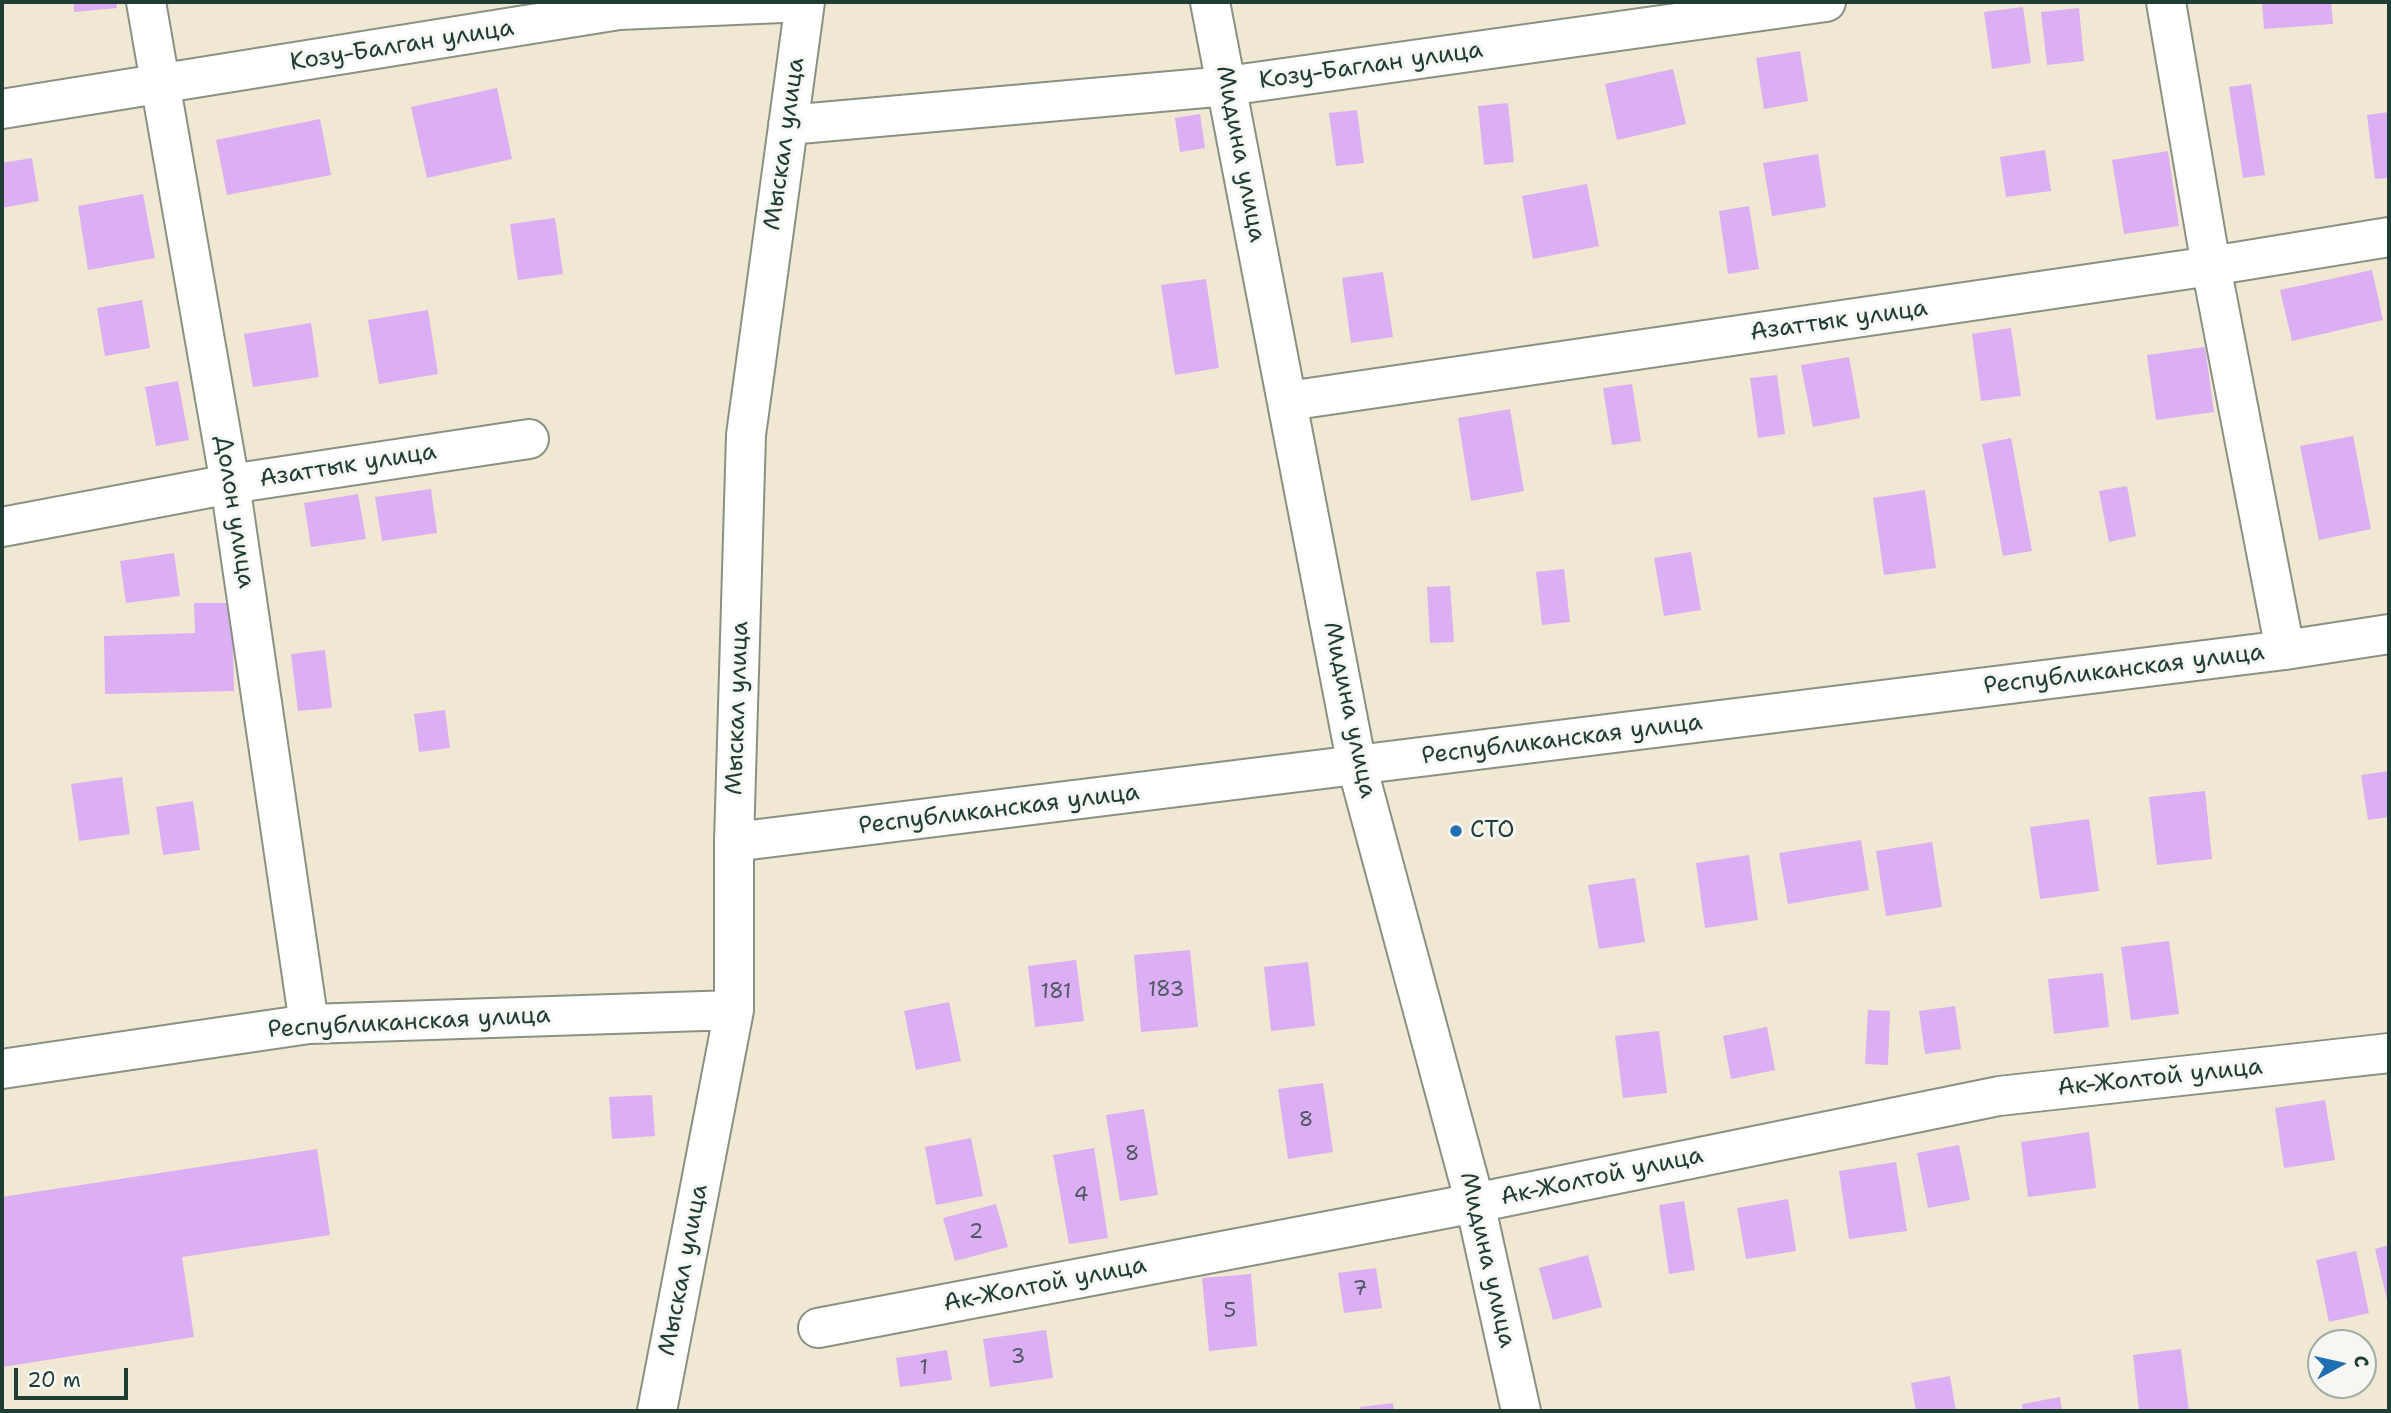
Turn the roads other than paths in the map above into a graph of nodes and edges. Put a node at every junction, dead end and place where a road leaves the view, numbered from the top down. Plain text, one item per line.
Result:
1 (146, 2) edge
2 (805, 2) edge
3 (1210, 2) edge
4 (1826, 2) edge
5 (2166, 2) edge
6 (618, 6) edge
7 (160, 85) junction
8 (1227, 86) junction
9 (2, 109) edge
10 (788, 125) junction
11 (2389, 237) edge
12 (2211, 266) junction
13 (1288, 401) junction
14 (529, 439) dead end
15 (230, 484) junction
16 (2, 527) edge
17 (2389, 634) edge
18 (2285, 650) junction
19 (1357, 766) junction
20 (734, 842) junction
21 (734, 1010) junction
22 (309, 1024) junction
23 (2389, 1053) edge
24 (2, 1069) edge
25 (1475, 1203) junction
26 (818, 1328) dead end
27 (657, 1411) edge
28 (1521, 1411) edge

1 - 7 street, Долон улица
2 - 6 street, Козу-Балган улица
2 - 10 street, Мыскал улица
3 - 8 street, Мидина улица
4 - 8 street, Козу-Баглан улица
5 - 12 street
6 - 7 street, Козу-Балган улица
7 - 9 street, Козу-Балган улица
7 - 15 street, Долон улица
8 - 10 street, Козу-Баглан улица
8 - 13 street, Мидина улица
10 - 20 street, Мыскал улица
11 - 12 street, Азаттык улица
12 - 13 street, Азаттык улица
12 - 18 street
13 - 19 street, Мидина улица
14 - 15 street, Азаттык улица
15 - 16 street, Азаттык улица
15 - 22 street, Долон улица
17 - 18 street, Республиканская улица
18 - 19 street, Республиканская улица
19 - 20 street, Республиканская улица
19 - 25 street, Мидина улица
20 - 21 street, Мыскал улица
21 - 22 street, Республиканская улица
21 - 27 street, Мыскал улица
22 - 24 street, Республиканская улица
23 - 25 street, Ак-Жолтой улица
25 - 26 street, Ак-Жолтой улица
25 - 28 street, Мидина улица

